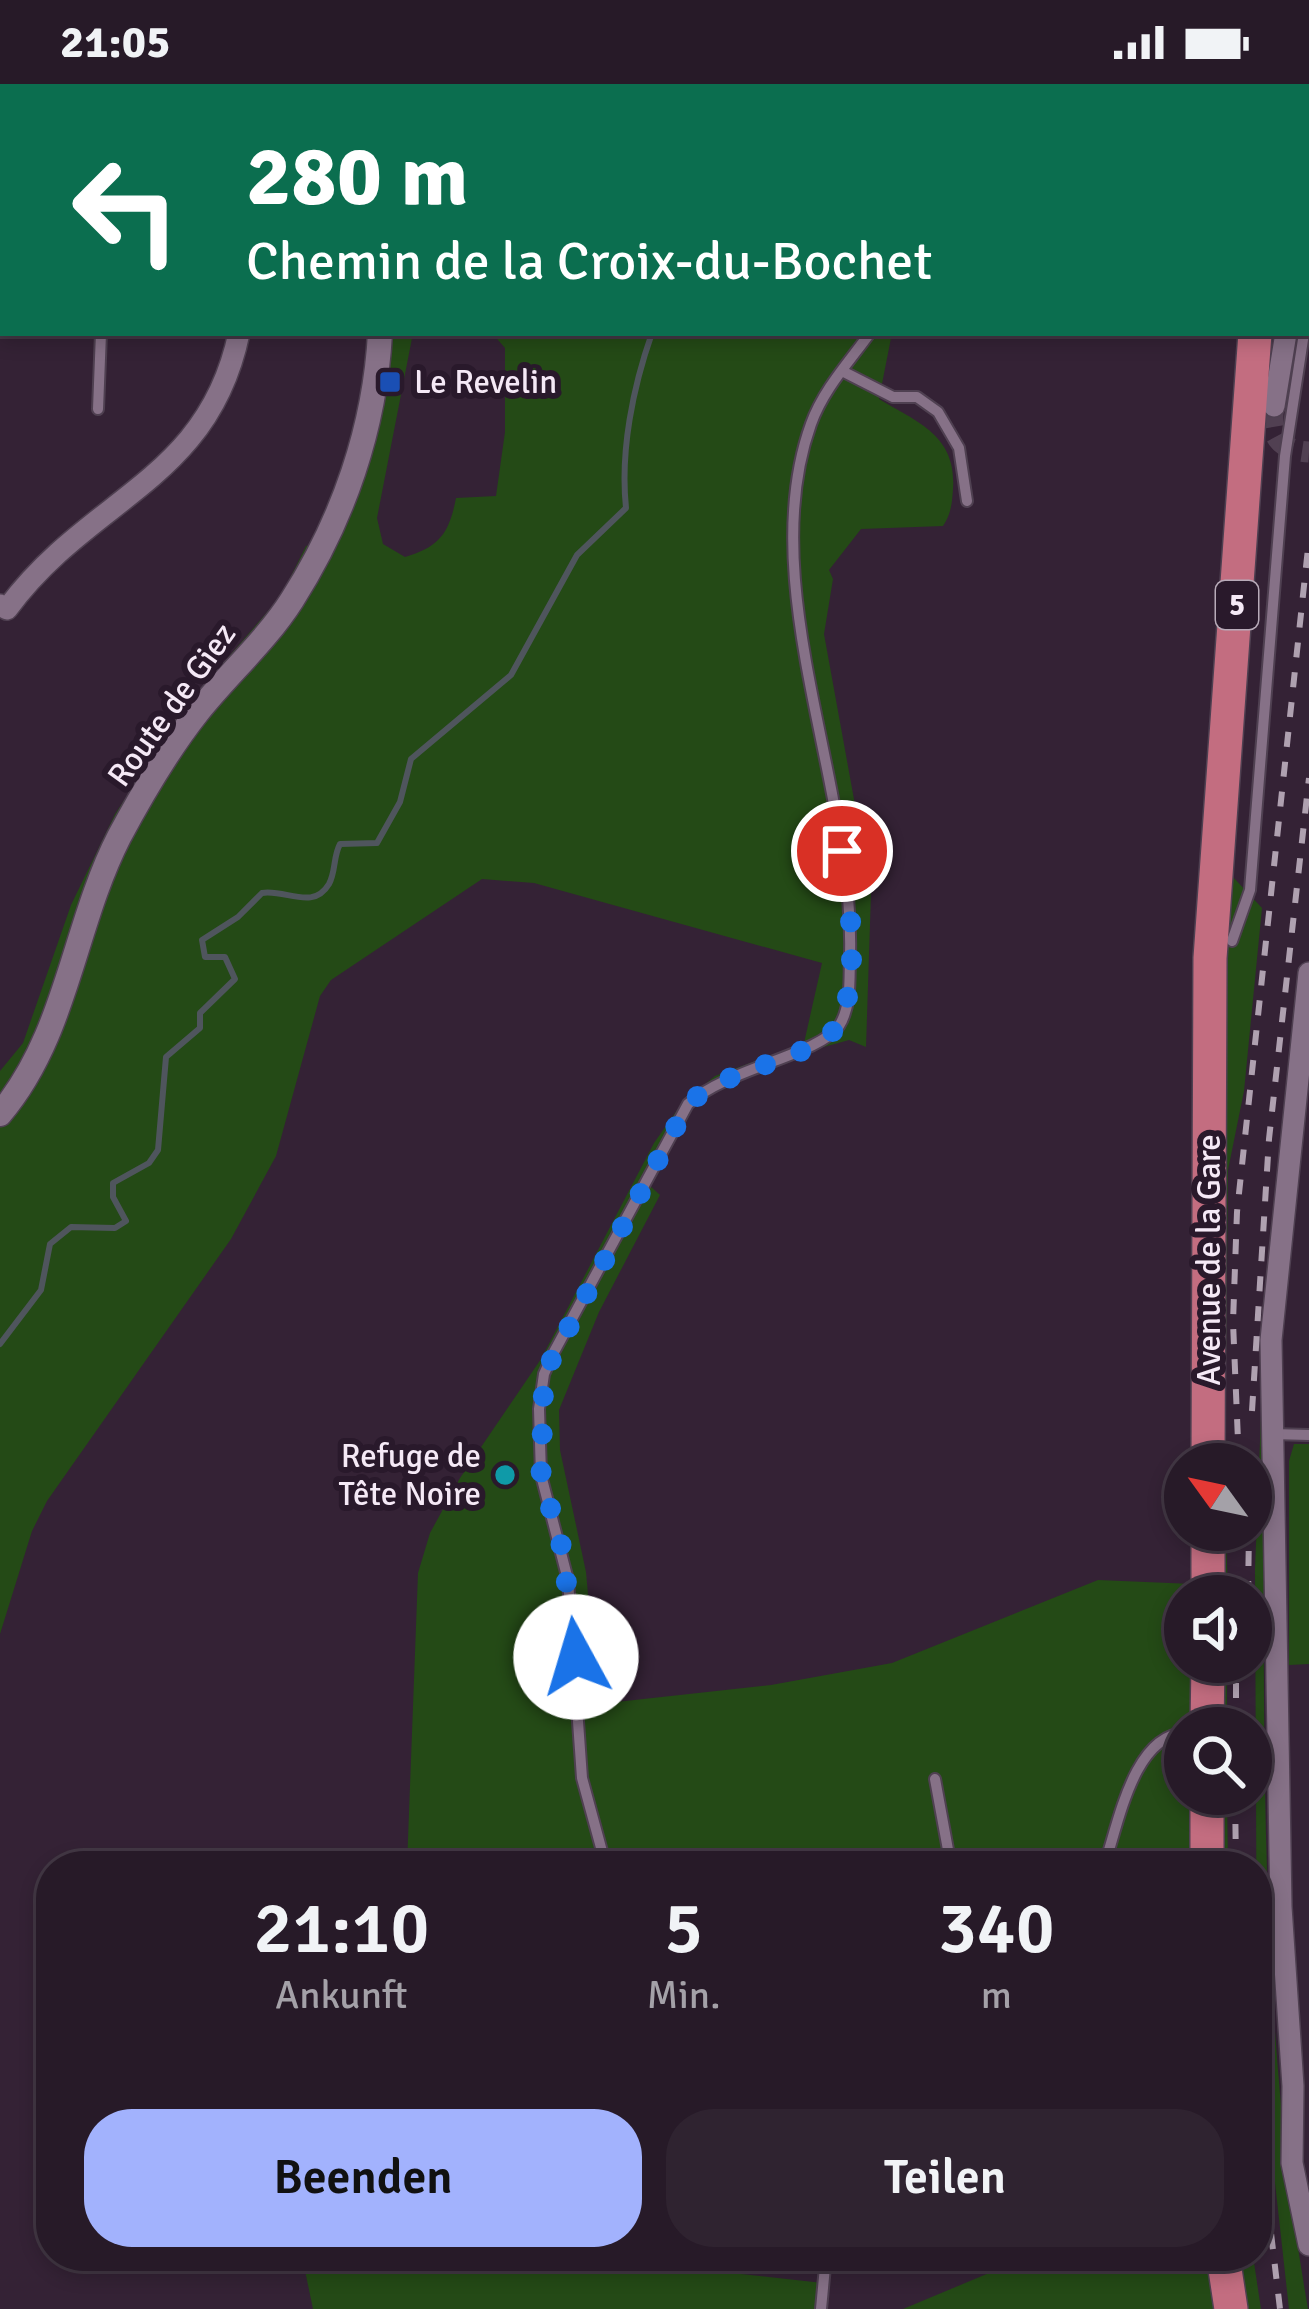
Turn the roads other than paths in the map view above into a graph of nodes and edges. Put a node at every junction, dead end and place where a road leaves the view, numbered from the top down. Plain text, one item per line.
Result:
1 (101, 336) edge
2 (238, 336) edge
3 (380, 336) edge
4 (868, 336) edge
5 (1256, 336) edge
6 (1286, 336) edge
7 (1304, 336) edge
8 (842, 371) junction
9 (1274, 406) tunnel mouth
10 (98, 409) dead end
11 (967, 501) dead end
12 (2, 612) edge
13 (1222, 954) junction
14 (1309, 973) edge
15 (0, 1114) edge
16 (1272, 1434) junction
17 (1309, 1435) edge
18 (1208, 1443) edge
19 (1164, 1738) edge
20 (935, 1779) dead end
21 (1207, 1815) edge
22 (602, 1851) edge
23 (948, 1851) edge
24 (1110, 1851) edge
25 (1207, 1851) edge
26 (1309, 2245) edge
27 (825, 2271) edge
28 (1225, 2271) edge
29 (821, 2309) edge
30 (1231, 2309) edge

1 - 10 lane
2 - 12 street
3 - 15 street, Route de Giez
4 - 8 lane
5 - 13 main road, Avenue de la Gare / 5
6 - 9 street
7 - 13 lane
8 - 11 lane
8 - 22 lane
13 - 18 main road, Avenue de la Gare / 5
14 - 16 street
16 - 17 lane
16 - 26 street
19 - 24 lane
20 - 23 lane
21 - 25 main road
27 - 29 lane
28 - 30 main road

